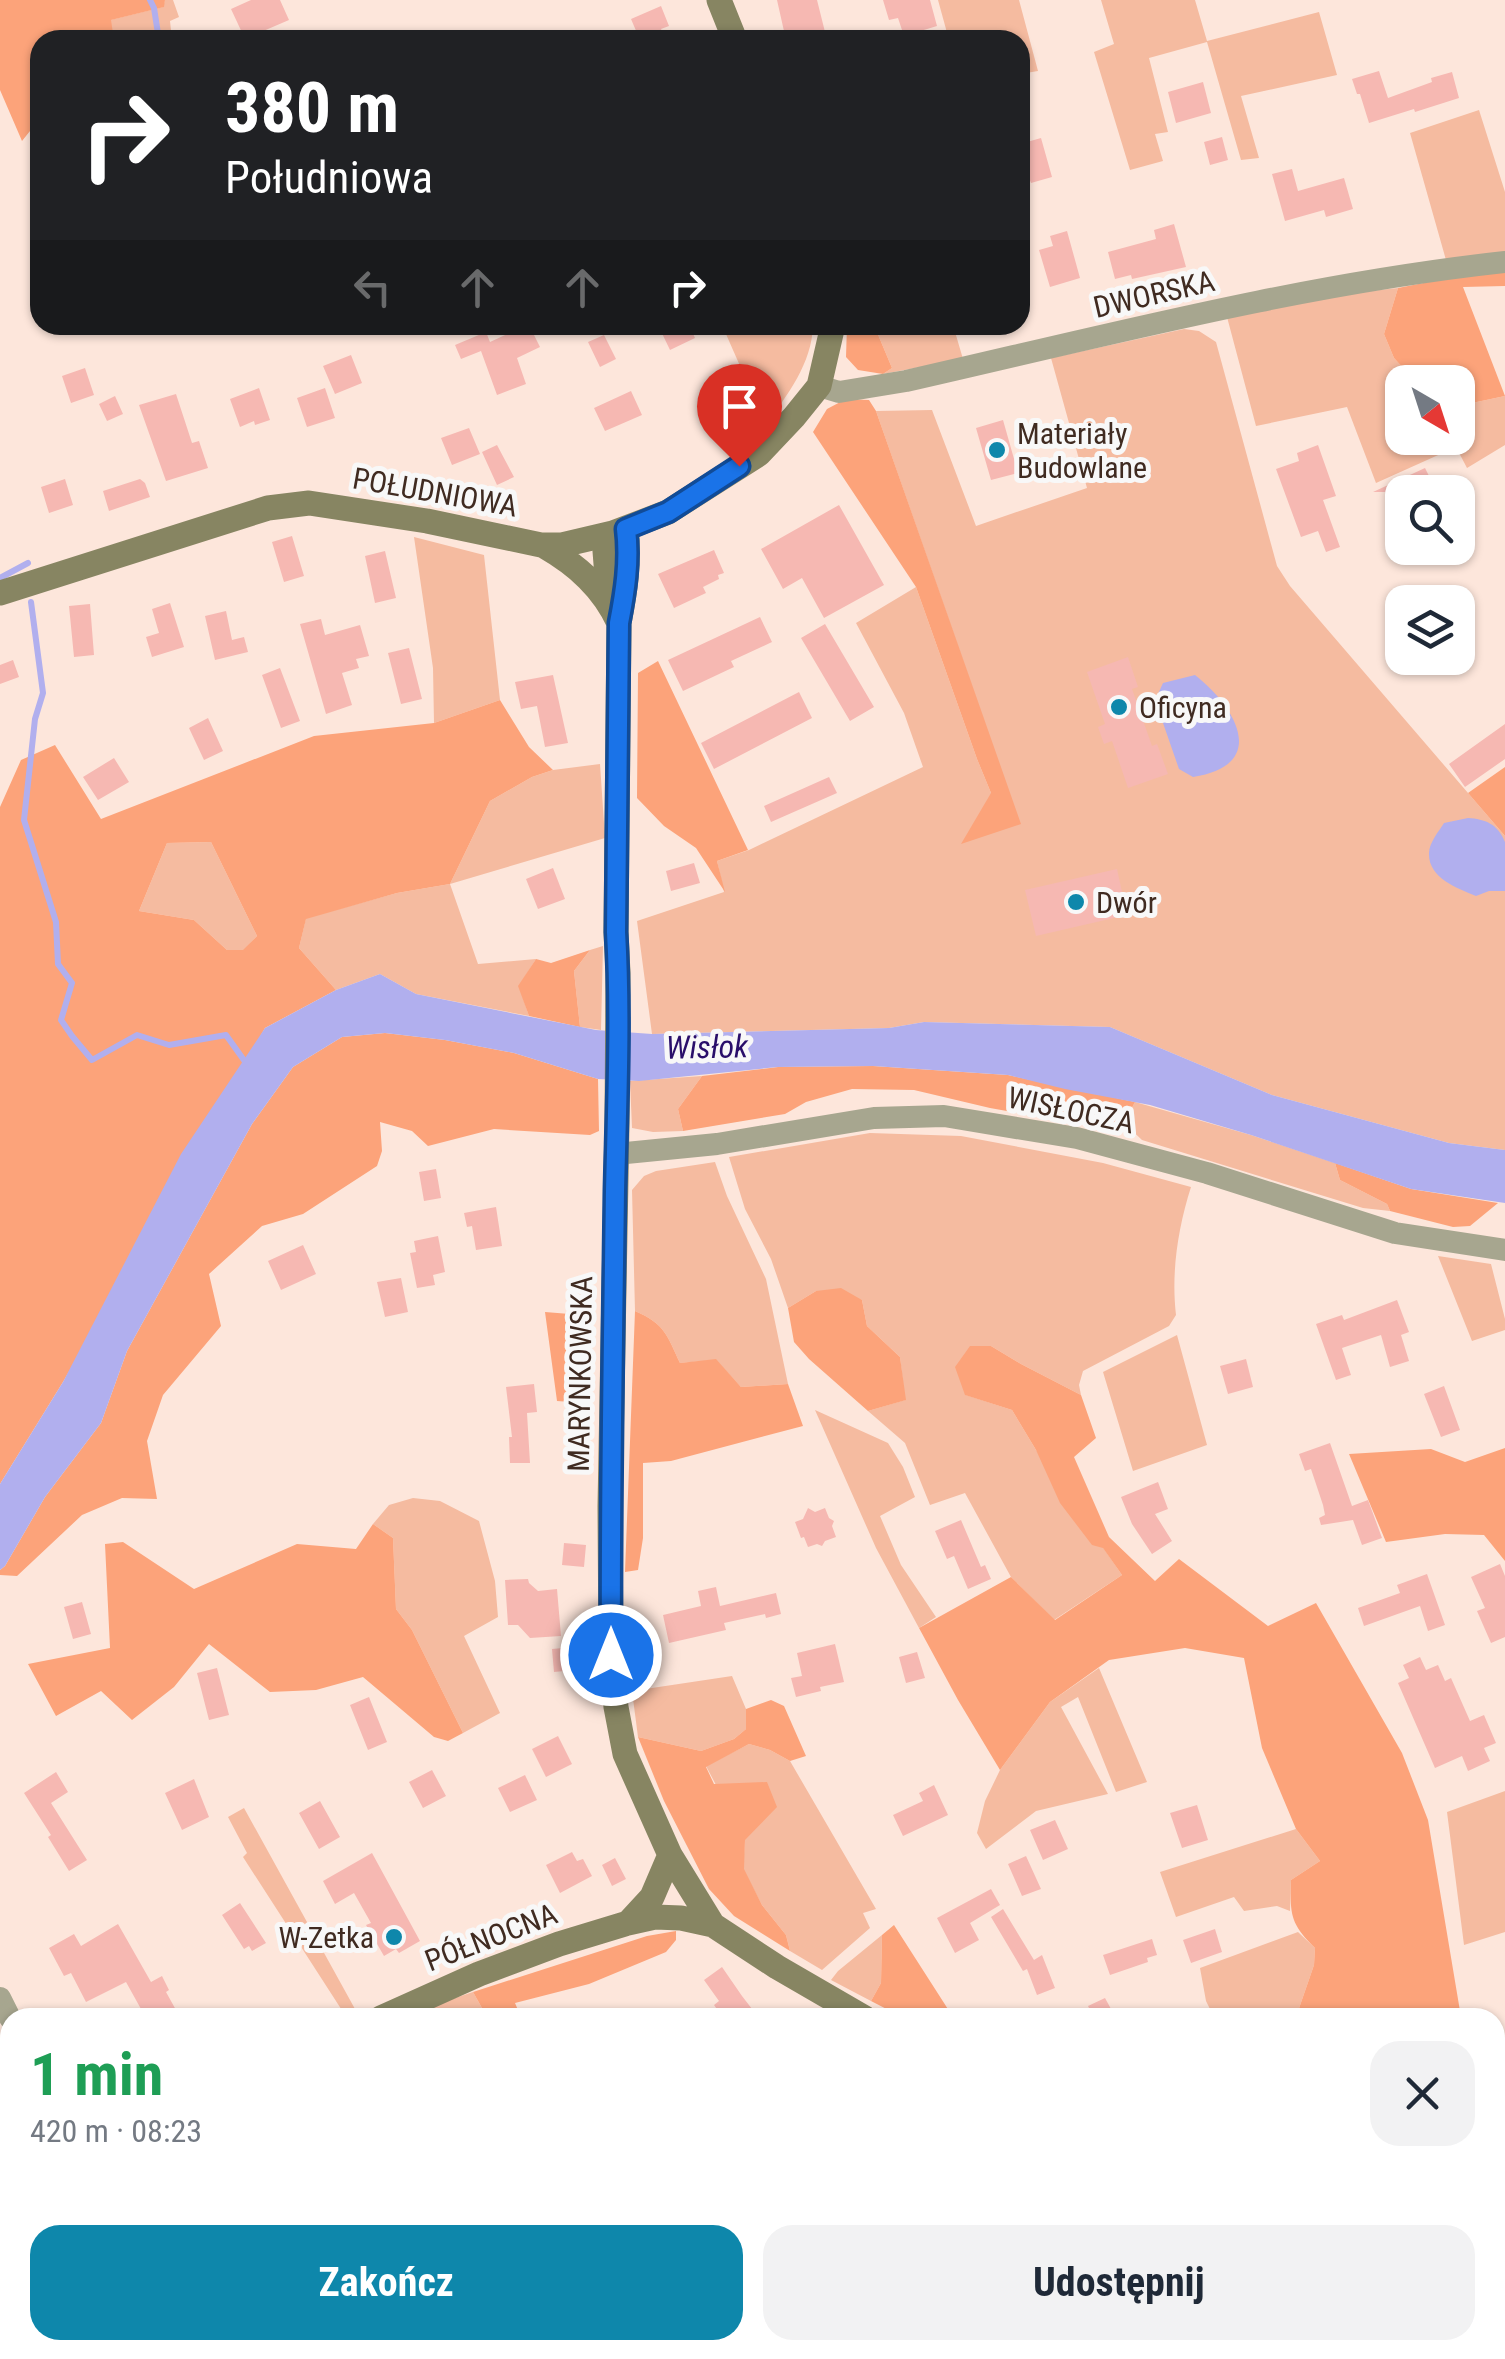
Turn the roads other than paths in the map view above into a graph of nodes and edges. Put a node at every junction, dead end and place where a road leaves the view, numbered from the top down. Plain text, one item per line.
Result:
1 (719, 0) edge
2 (731, 30) edge
3 (1505, 262) edge
4 (831, 335) edge
5 (819, 386) junction
6 (619, 531) junction
7 (541, 544) junction
8 (0, 593) edge
9 (614, 613) junction
10 (616, 1154) junction
11 (1505, 1250) edge
12 (670, 1854) junction
13 (628, 1923) junction
14 (713, 1925) junction
15 (403, 2008) edge
16 (848, 2008) edge

1 - 2 street
3 - 5 street, DWORSKA
4 - 5 street
5 - 6 street, POŁUDNIOWA
6 - 7 street, POŁUDNIOWA
6 - 9 street, MARYNKOWSKA
7 - 8 street, POŁUDNIOWA
7 - 9 street
9 - 10 street, MARYNKOWSKA
10 - 11 street, WISŁOCZA
10 - 12 street, MARYNKOWSKA
12 - 13 street
12 - 14 street, MARYNKOWSKA
13 - 14 street, PÓŁNOCNA
13 - 15 street, PÓŁNOCNA
14 - 16 street, MARYNKOWSKA

